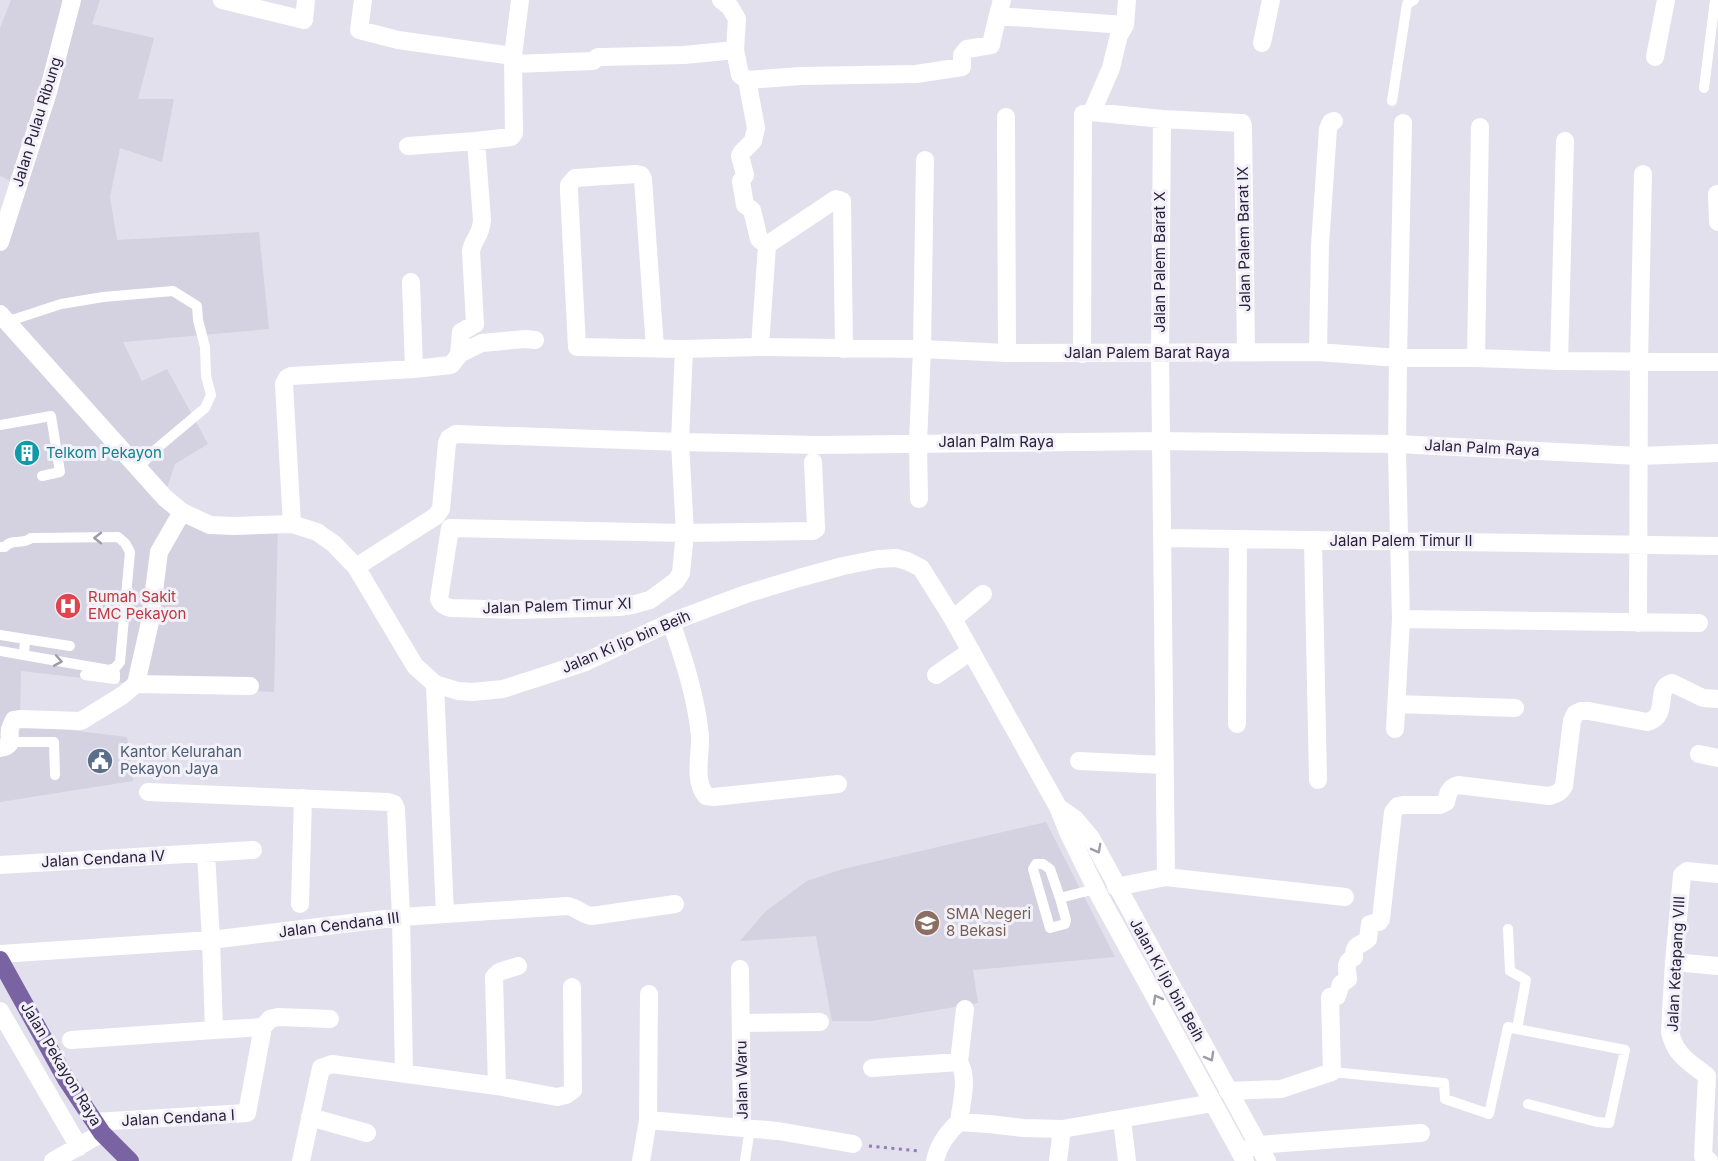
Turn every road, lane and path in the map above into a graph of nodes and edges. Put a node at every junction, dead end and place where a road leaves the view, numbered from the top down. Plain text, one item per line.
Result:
1 (72, 0) edge
2 (222, 0) edge
3 (306, 0) edge
4 (363, 0) edge
5 (520, 0) edge
6 (721, 0) edge
7 (1127, 0) edge
8 (1272, 0) edge
9 (1414, 0) edge
10 (1666, 0) edge
11 (1715, 0) edge
12 (1000, 8) edge
13 (1125, 25) junction
14 (1262, 43) dead end
15 (735, 50) junction
16 (1655, 57) dead end
17 (514, 60) junction
18 (747, 80) junction
19 (1704, 88) dead end
20 (1392, 101) dead end
21 (1092, 112) junction
22 (1006, 117) dead end
23 (1162, 119) junction
24 (1335, 121) dead end
25 (1403, 123) dead end
26 (1480, 127) dead end
27 (476, 141) junction
28 (1565, 141) dead end
29 (408, 147) dead end
30 (925, 160) dead end
31 (1643, 174) dead end
32 (1717, 194) edge
33 (1718, 222) edge
34 (0, 242) edge
35 (767, 245) junction
36 (411, 282) dead end
37 (3, 318) edge
38 (535, 340) dead end
39 (760, 347) junction
40 (655, 348) junction
41 (684, 349) junction
42 (922, 349) junction
43 (844, 350) junction
44 (1160, 352) junction
45 (1246, 352) junction
46 (1318, 352) junction
47 (1007, 353) junction
48 (459, 354) junction
49 (1082, 354) junction
50 (1398, 358) junction
51 (1476, 358) junction
52 (1559, 362) junction
53 (1639, 362) junction
54 (1718, 362) edge
55 (414, 369) junction
56 (0, 424) edge
57 (1160, 441) junction
58 (680, 442) junction
59 (918, 442) junction
60 (1397, 444) junction
61 (1718, 453) edge
62 (1639, 456) junction
63 (813, 462) dead end
64 (138, 468) junction
65 (42, 476) dead end
66 (919, 500) dead end
67 (182, 512) junction
68 (292, 524) junction
69 (685, 533) junction
70 (1163, 538) junction
71 (1238, 539) junction
72 (1399, 540) junction
73 (1313, 541) junction
74 (1638, 544) junction
75 (1718, 546) edge
76 (0, 547) edge
77 (356, 567) junction
78 (983, 594) dead end
79 (953, 619) junction
80 (1401, 619) junction
81 (671, 622) junction
82 (1638, 623) junction
83 (1699, 623) dead end
84 (0, 635) edge
85 (25, 639) junction
86 (70, 646) dead end
87 (0, 651) edge
88 (971, 651) junction
89 (24, 655) junction
90 (108, 670) junction
91 (85, 675) dead end
92 (936, 675) dead end
93 (136, 684) junction
94 (435, 684) junction
95 (250, 686) dead end
96 (1718, 699) edge
97 (1396, 704) junction
98 (1515, 708) dead end
99 (1237, 724) dead end
100 (1395, 729) dead end
101 (5, 745) edge
102 (1699, 754) dead end
103 (1718, 758) edge
104 (1079, 761) dead end
105 (1164, 765) junction
106 (55, 775) dead end
107 (1318, 780) dead end
108 (838, 784) dead end
109 (148, 792) dead end
110 (303, 798) junction
111 (1058, 807) junction
112 (253, 850) dead end
113 (206, 853) junction
114 (0, 865) edge
115 (1718, 874) edge
116 (1166, 877) junction
117 (1116, 887) junction
118 (1095, 889) junction
119 (1060, 897) junction
120 (1345, 897) dead end
121 (300, 904) dead end
122 (675, 904) dead end
123 (445, 914) junction
124 (401, 917) junction
125 (1508, 929) dead end
126 (211, 939) junction
127 (0, 954) edge
128 (0, 960) edge
129 (1674, 962) junction
130 (518, 966) dead end
131 (1718, 966) edge
132 (740, 969) dead end
133 (572, 987) dead end
134 (650, 993) dead end
135 (965, 1009) dead end
136 (0, 1011) edge
137 (330, 1019) dead end
138 (820, 1022) dead end
139 (741, 1023) junction
140 (263, 1027) junction
141 (1517, 1029) junction
142 (214, 1030) junction
143 (71, 1040) dead end
144 (959, 1062) junction
145 (872, 1068) dead end
146 (1712, 1070) edge
147 (1332, 1072) junction
148 (405, 1073) junction
149 (497, 1086) junction
150 (1228, 1091) junction
151 (1214, 1103) junction
152 (1528, 1104) dead end
153 (310, 1117) junction
154 (648, 1120) junction
155 (1122, 1120) junction
156 (959, 1122) junction
157 (98, 1127) junction
158 (746, 1128) junction
159 (1062, 1129) junction
160 (367, 1133) dead end
161 (1421, 1133) dead end
162 (853, 1144) joint
163 (79, 1147) junction
164 (1248, 1153) edge
165 (936, 1157) edge
166 (1705, 1159) edge
167 (53, 1161) edge
168 (130, 1161) edge
169 (301, 1161) edge
170 (641, 1161) edge
171 (745, 1161) edge
172 (1058, 1161) edge
173 (1127, 1161) edge
174 (1267, 1161) edge

1 - 34 street, Jalan Pulau Ribung
2 - 3 street
4 - 17 street
5 - 17 street
6 - 15 street
7 - 13 street
8 - 14 street
9 - 20 lane
10 - 16 street
11 - 19 lane
12 - 13 street
12 - 18 street
13 - 21 street
15 - 17 street
15 - 18 street
17 - 27 street
18 - 35 street
21 - 23 street
21 - 49 street
22 - 47 street
23 - 44 street, Jalan Palem Barat X
23 - 45 street, Jalan Palem Barat IX
24 - 46 street
25 - 50 street
26 - 51 street
27 - 29 street
27 - 48 street
28 - 52 street
30 - 42 street
31 - 53 street
32 - 33 street
35 - 39 street
35 - 43 street
36 - 55 street
37 - 64 street, Jalan Ki Ijo bin Beih
37 - 64 lane
38 - 48 street
39 - 41 street, Jalan Palem Barat Raya
39 - 43 street, Jalan Palem Barat Raya
40 - 40 street, Jalan Palem Barat Raya
40 - 41 street, Jalan Palem Barat Raya
41 - 58 street, Jalan Palem Timur XI
42 - 43 street, Jalan Palem Barat Raya
42 - 47 street, Jalan Palem Barat Raya
42 - 59 street
44 - 45 street, Jalan Palem Barat Raya
44 - 49 street, Jalan Palem Barat Raya
44 - 57 street, Jalan Palem Barat X
45 - 46 street, Jalan Palem Barat Raya
46 - 50 street, Jalan Palem Barat Raya
47 - 49 street, Jalan Palem Barat Raya
48 - 55 street
50 - 51 street, Jalan Palem Barat Raya
50 - 60 street
51 - 52 street, Jalan Palem Barat Raya
52 - 53 street, Jalan Palem Barat Raya
53 - 54 street, Jalan Palem Barat Raya
53 - 62 street
55 - 68 street
56 - 65 lane
57 - 59 street, Jalan Palm Raya
57 - 60 street, Jalan Palm Raya
57 - 70 street, Jalan Palem Barat X
58 - 59 street, Jalan Palm Raya
58 - 69 street, Jalan Palem Timur XI
58 - 77 street, Jalan Palm Raya
59 - 66 street
60 - 62 street, Jalan Palm Raya
60 - 72 street
61 - 62 street, Jalan Palm Raya
62 - 74 street
63 - 69 street
64 - 67 street, Jalan Ki Ijo bin Beih
67 - 68 street, Jalan Ki Ijo bin Beih
67 - 93 street
68 - 77 street, Jalan Ki Ijo bin Beih
69 - 69 street, Jalan Palem Timur XI
70 - 71 street, Jalan Palem Timur II
70 - 105 street, Jalan Palem Barat X
71 - 73 street, Jalan Palem Timur II
71 - 99 street
72 - 73 street, Jalan Palem Timur II
72 - 74 street, Jalan Palem Timur II
72 - 80 street
73 - 107 street
74 - 75 street, Jalan Palem Timur II
74 - 82 street
90 -> 76 lane
77 - 94 street, Jalan Ki Ijo bin Beih
78 - 79 street
79 - 81 street, Jalan Ki Ijo bin Beih
79 - 88 street, Jalan Ki Ijo bin Beih
80 - 82 street
80 - 97 street
81 - 94 street, Jalan Ki Ijo bin Beih
81 - 108 street
82 - 83 street
84 - 85 lane
85 - 86 lane
85 - 89 lane
87 - 89 lane
88 - 92 street
88 - 111 street, Jalan Ki Ijo bin Beih
89 -> 90 lane
90 - 91 lane
93 - 95 street
93 - 101 street
94 - 123 street
96 - 147 street
97 - 98 street
97 - 100 street
101 - 106 lane
102 - 103 street
104 - 105 street
105 - 116 street, Jalan Palem Barat X
109 - 110 street
110 - 121 street
110 - 124 street
111 -> 117 street, Jalan Ki Ijo bin Beih
111 - 118 street, Jalan Ki Ijo bin Beih
112 - 113 street, Jalan Cendana IV
113 - 114 street, Jalan Cendana IV
113 - 126 street
115 - 129 street, Jalan Ketapang VIII
116 - 117 street
116 - 120 street
117 -> 150 street, Jalan Ki Ijo bin Beih
118 - 119 lane
151 -> 118 street, Jalan Ki Ijo bin Beih
119 - 119 lane
122 - 123 street, Jalan Cendana III
123 - 124 street, Jalan Cendana III
124 - 126 street, Jalan Cendana III
124 - 148 street
125 - 141 lane
126 - 127 street, Jalan Cendana III
126 - 142 street
128 - 157 main road, Jalan Pekayon Raya
129 - 131 street
129 - 146 street, Jalan Ketapang VIII
130 - 149 street
132 - 139 street, Jalan Waru
133 - 149 street
134 - 154 street
135 - 144 street
136 - 163 street
137 - 140 street
138 - 139 street
139 - 158 street, Jalan Waru
140 - 142 street
140 - 157 street, Jalan Cendana I
141 - 147 lane
141 - 152 lane
142 - 143 street
144 - 145 street
144 - 156 street
146 - 166 street, Jalan Ketapang VIII
147 - 150 street
148 - 149 street
148 - 153 street
150 - 164 street, Jalan Ki Ijo bin Beih
151 - 155 street
151 - 164 street, Jalan Ki Ijo bin Beih
153 - 160 street
153 - 169 street
154 - 158 street, Jalan Waru
154 - 170 street
155 - 159 street
155 - 173 street
156 - 159 street
156 - 165 street
157 - 163 street
157 - 168 main road, Jalan Pekayon Raya
158 - 162 street
158 - 171 lane
159 - 172 street
161 - 164 street
162 - 165 path
163 - 167 street
164 - 174 street, Jalan Ki Ijo bin Beih

